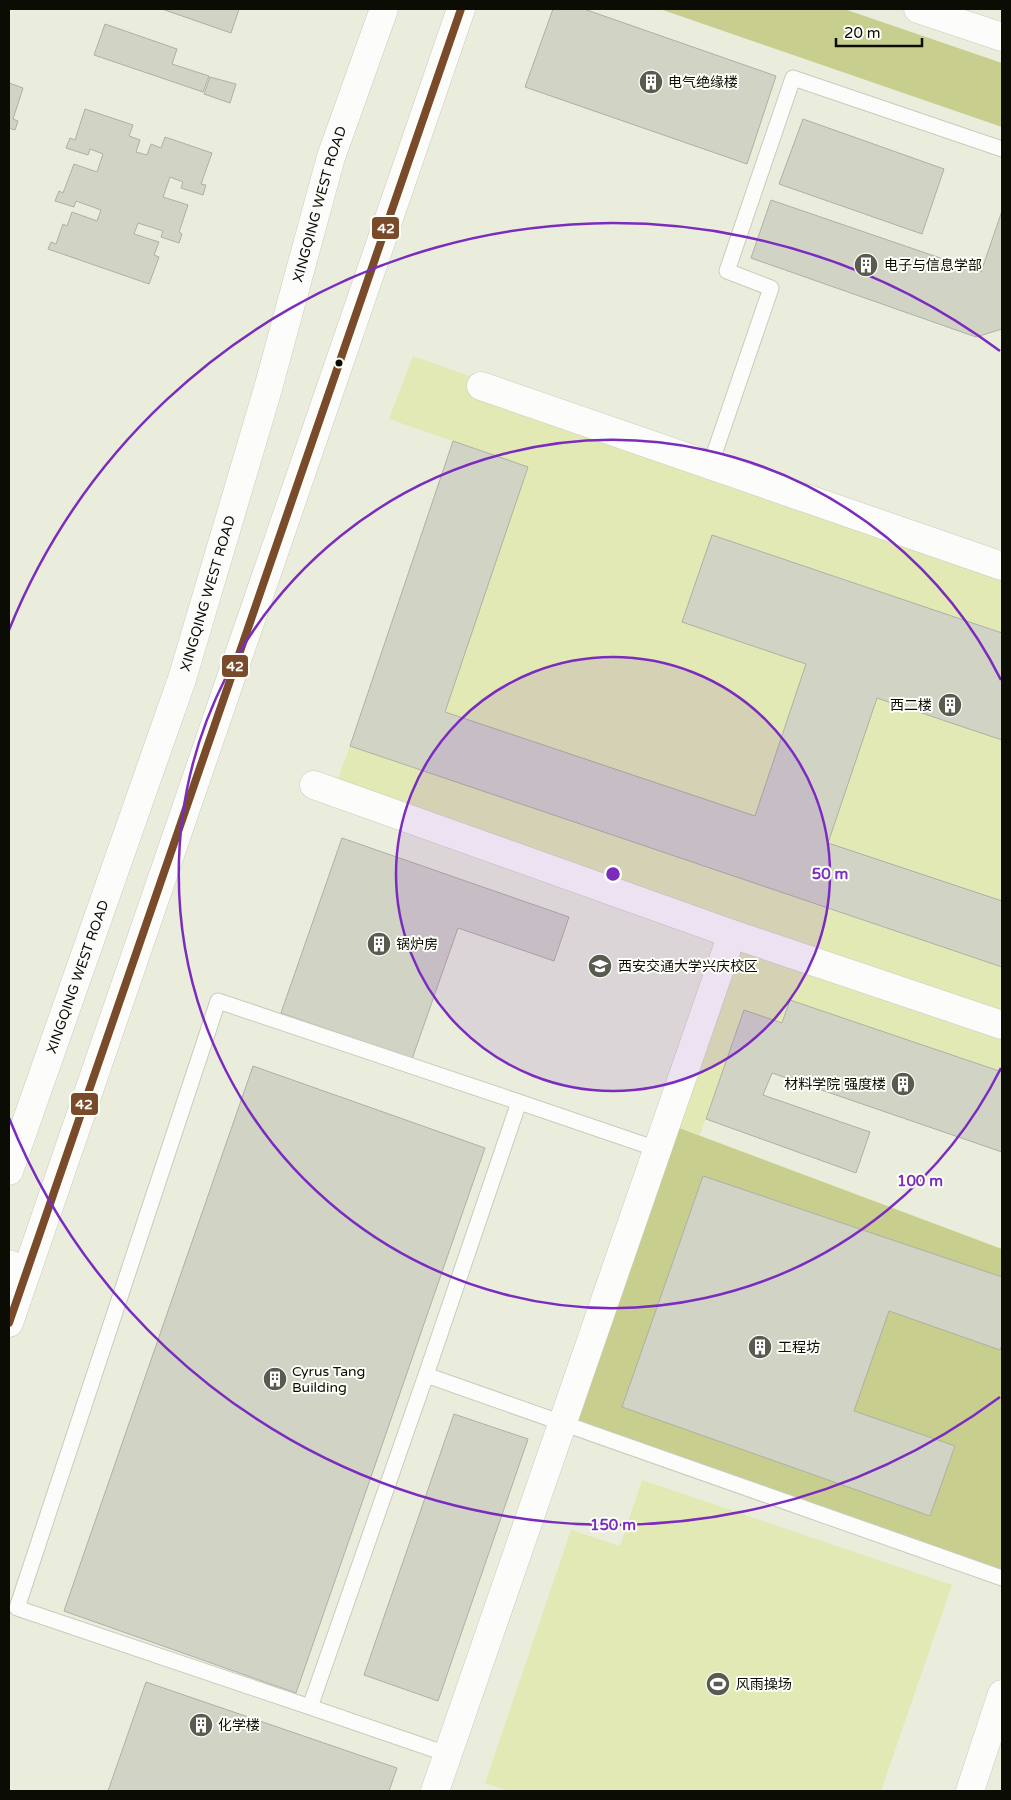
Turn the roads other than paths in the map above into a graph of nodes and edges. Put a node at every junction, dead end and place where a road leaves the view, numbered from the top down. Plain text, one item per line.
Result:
1 (384, 9) edge
2 (461, 9) edge
3 (918, 9) edge
4 (1002, 38) edge
5 (1002, 150) edge
6 (481, 386) dead end
7 (710, 466) junction
8 (1002, 566) edge
9 (314, 785) dead end
10 (732, 934) junction
11 (1002, 1025) edge
12 (519, 1102) junction
13 (657, 1149) junction
14 (9, 1171) edge
15 (18, 1267) edge
16 (9, 1323) edge
17 (426, 1375) junction
18 (562, 1423) junction
19 (1002, 1578) edge
20 (1002, 1694) edge
21 (310, 1707) junction
22 (447, 1754) junction
23 (435, 1791) edge
24 (970, 1791) edge

1 - 14 main road, XINGQING WEST ROAD
2 - 15 main road
3 - 4 main road
5 - 7 lane
6 - 7 main road
7 - 8 main road
9 - 10 main road
10 - 11 main road
10 - 13 main road
12 - 13 lane
12 - 17 lane
12 - 21 lane
13 - 18 main road
15 - 16 main road
17 - 18 lane
17 - 21 lane
18 - 19 lane
18 - 22 main road
20 - 24 main road
21 - 22 lane
22 - 23 main road

